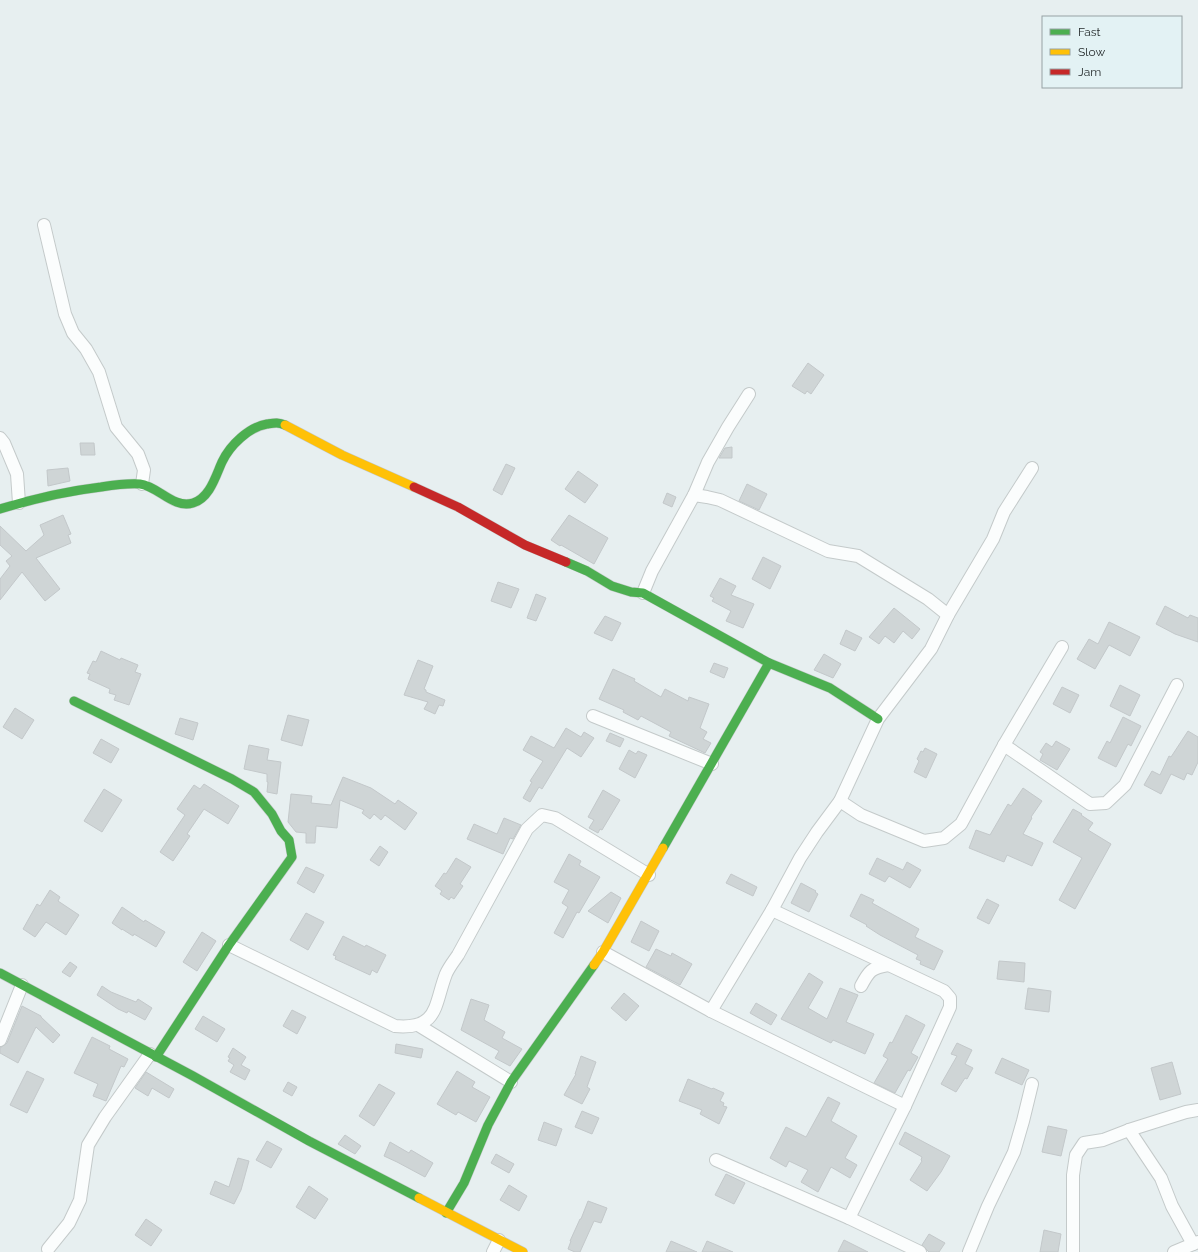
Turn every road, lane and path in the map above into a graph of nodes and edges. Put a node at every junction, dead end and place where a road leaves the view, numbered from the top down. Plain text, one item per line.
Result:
1 (44, 225) dead end
2 (748, 394) dead end
3 (0, 438) edge
4 (1032, 468) dead end
5 (142, 484) junction
6 (694, 495) junction
7 (19, 503) junction
8 (0, 509) edge
9 (643, 593) junction
10 (948, 615) junction
11 (1062, 647) dead end
12 (769, 663) junction
13 (1177, 685) dead end
14 (74, 702) dead end
15 (593, 716) dead end
16 (878, 719) junction
17 (1004, 745) junction
18 (712, 764) junction
19 (840, 801) junction
20 (649, 874) junction
21 (772, 910) junction
22 (228, 945) junction
23 (604, 952) junction
24 (888, 965) junction
25 (0, 973) edge
26 (22, 985) junction
27 (861, 986) dead end
28 (711, 1011) junction
29 (418, 1026) junction
30 (0, 1040) edge
31 (153, 1056) junction
32 (511, 1082) junction
33 (1032, 1084) dead end
34 (905, 1106) junction
35 (1198, 1110) edge
36 (1129, 1130) junction
37 (716, 1160) dead end
38 (446, 1213) junction
39 (849, 1218) junction
40 (499, 1240) junction
41 (1195, 1243) edge
42 (48, 1249) dead end
43 (493, 1252) edge
44 (523, 1252) edge
45 (920, 1252) edge
46 (969, 1252) edge
47 (1073, 1252) edge
48 (1174, 1252) edge

1 - 5 street
2 - 6 street
3 - 7 street
4 - 10 street
5 - 7 street
5 - 9 street
6 - 9 street
6 - 10 street
7 - 8 street
9 - 12 street
10 - 16 street
11 - 17 street
12 - 16 street
12 - 18 street
13 - 17 street
14 - 22 street
15 - 18 street
16 - 19 street
17 - 19 street
18 - 20 street
19 - 21 street
20 - 23 street
20 - 29 street
21 - 24 street
21 - 28 street
22 - 29 street
22 - 31 street
23 - 28 street
23 - 32 street
24 - 27 street
24 - 34 street
25 - 26 street
26 - 30 street
26 - 31 street
28 - 34 street
29 - 32 street
31 - 38 street
31 - 42 street
32 - 38 street
33 - 46 street
34 - 39 street
35 - 36 street
36 - 41 street
36 - 47 street
37 - 39 street
38 - 40 street
39 - 45 street
40 - 43 street
40 - 44 street
41 - 48 street

